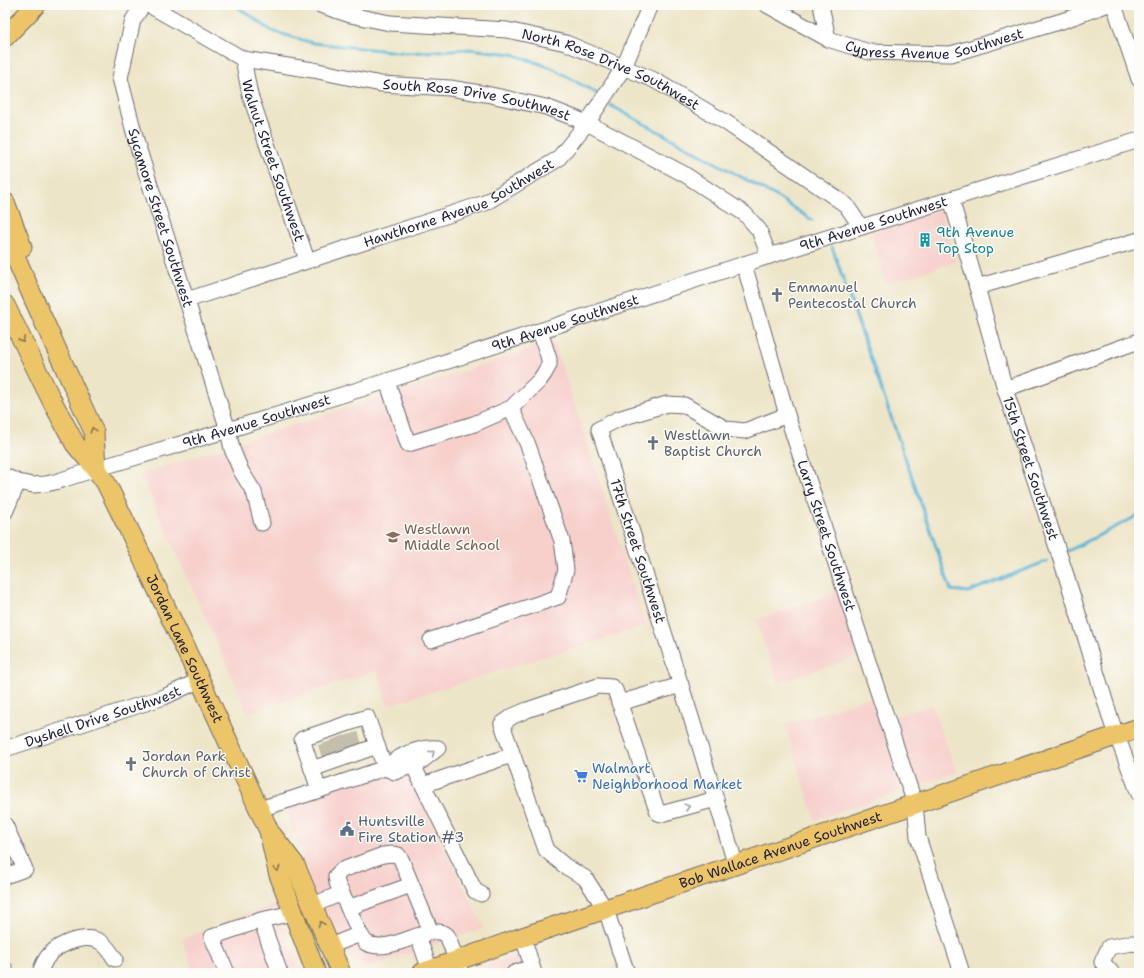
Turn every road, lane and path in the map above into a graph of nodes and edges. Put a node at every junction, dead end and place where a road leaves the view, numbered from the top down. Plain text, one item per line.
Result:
1 (36, 5) edge
2 (143, 5) edge
3 (149, 5) edge
4 (320, 5) edge
5 (650, 5) edge
6 (821, 5) edge
7 (1106, 5) edge
8 (1114, 5) edge
9 (778, 7) edge
10 (8, 36) edge
11 (828, 39) junction
12 (244, 59) junction
13 (624, 67) junction
14 (1139, 79) edge
15 (587, 123) junction
16 (1139, 140) edge
17 (951, 199) junction
18 (5, 202) edge
19 (861, 228) junction
20 (5, 233) edge
21 (1139, 240) edge
22 (769, 256) junction
23 (307, 260) junction
24 (744, 264) junction
25 (977, 286) junction
26 (187, 300) junction
27 (5, 305) edge
28 (540, 331) junction
29 (1139, 341) edge
30 (387, 381) junction
31 (72, 383) junction
32 (1005, 389) junction
33 (512, 408) junction
34 (787, 415) junction
35 (228, 430) junction
36 (96, 469) junction
37 (12, 479) edge
38 (5, 512) edge
39 (262, 523) dead end
40 (431, 640) dead end
41 (200, 680) junction
42 (681, 685) junction
43 (619, 703) junction
44 (1139, 728) edge
45 (1116, 736) junction
46 (339, 744) junction
47 (377, 746) junction
48 (5, 749) edge
49 (512, 755) junction
50 (412, 765) junction
51 (385, 768) junction
52 (312, 769) junction
53 (422, 785) junction
54 (319, 790) junction
55 (1139, 794) edge
56 (716, 799) junction
57 (915, 804) junction
58 (259, 809) junction
59 (5, 825) edge
60 (269, 830) junction
61 (736, 866) junction
62 (5, 876) edge
63 (411, 885) junction
64 (342, 893) junction
65 (481, 894) dead end
66 (313, 905) junction
67 (348, 908) junction
68 (606, 910) junction
69 (293, 913) junction
70 (261, 920) junction
71 (360, 934) junction
72 (424, 934) junction
73 (523, 937) junction
74 (1139, 944) edge
75 (330, 946) junction
76 (115, 960) dead end
77 (459, 967) edge
78 (5, 969) edge
79 (533, 970) edge
80 (426, 972) edge
81 (6, 973) edge
82 (40, 973) edge
83 (227, 973) edge
84 (280, 973) edge
85 (316, 973) edge
86 (341, 973) edge
87 (514, 973) edge
88 (627, 973) edge
89 (962, 973) edge
90 (1112, 973) edge

1 - 10 main road
2 - 26 street, Sycamore Street Southwest
3 - 12 street, South Rose Drive Southwest
4 - 13 street, North Rose Drive Southwest
5 - 13 street, Hawthorne Avenue Southwest
6 - 11 street
7 - 11 street, Cypress Avenue Southwest
8 - 14 street
9 - 11 street, Cypress Avenue Southwest
12 - 15 street, South Rose Drive Southwest
12 - 23 street, Walnut Street Southwest
13 - 15 street, Hawthorne Avenue Southwest
13 - 19 street, North Rose Drive Southwest
15 - 22 street, South Rose Drive Southwest
15 - 23 street, Hawthorne Avenue Southwest
16 - 17 street, 9th Avenue Southwest
17 - 19 street, 9th Avenue Southwest
17 - 25 street, 15th Street Southwest
18 - 31 main road
19 - 22 street, 9th Avenue Southwest
20 - 31 main road
21 - 25 street
22 - 24 street, 9th Avenue Southwest
23 - 26 street, Hawthorne Avenue Southwest
24 - 28 street, 9th Avenue Southwest
24 - 34 street, Larry Street Southwest
25 - 32 street, 15th Street Southwest
26 - 35 street, Sycamore Street Southwest
27 -> 36 main road, Jordan Lane Southwest
28 - 30 street, 9th Avenue Southwest
28 - 33 street
29 - 32 street
30 - 33 street
30 - 35 street, 9th Avenue Southwest
36 -> 31 main road
32 - 45 street, 15th Street Southwest
33 - 40 street
34 - 42 street, 17th Street Southwest
34 - 57 street, Larry Street Southwest
35 - 36 street, 9th Avenue Southwest
35 - 39 street, Sycamore Street Southwest
36 - 37 street, 9th Avenue Southwest
36 - 41 main road, Jordan Lane Southwest
37 - 38 street, 9th Avenue Southwest
41 - 48 street, Dyshell Drive Southwest
41 - 58 main road, Jordan Lane Southwest
42 - 43 street
42 - 56 street, 17th Street Southwest
43 - 49 street
43 -> 56 street
44 - 45 main road, Bob Wallace Avenue Southwest
45 - 55 street, 15th Street Southwest
45 - 57 main road, Bob Wallace Avenue Southwest
46 - 47 street
46 - 47 street
46 - 52 street
46 - 52 street
47 - 51 street
49 - 53 street
49 - 68 street
50 - 51 street
50 -> 51 street
50 - 53 street
51 - 54 street
52 - 54 street
53 - 65 street
54 - 58 street
56 - 61 street, 17th Street Southwest
57 - 61 main road, Bob Wallace Avenue Southwest
57 - 89 street, Larry Street Southwest
58 - 60 main road, Jordan Lane Southwest
59 - 62 street
60 - 66 main road, Jordan Lane Southwest
60 -> 69 main road, Jordan Lane Southwest
61 - 68 main road, Bob Wallace Avenue Southwest
63 - 64 street
63 - 67 street
63 - 72 street
64 - 66 street
64 - 67 street
75 -> 66 main road, Jordan Lane Southwest
67 - 71 street
68 - 73 main road, Bob Wallace Avenue Southwest
68 - 88 street
69 - 70 street
69 - 85 main road, Jordan Lane Southwest
70 - 83 street
70 - 84 street
71 - 72 street
71 - 75 street
72 - 77 street
72 - 80 street
73 - 77 main road, Bob Wallace Avenue Southwest
73 - 79 street
74 - 90 street
75 - 86 main road, Jordan Lane Southwest
76 - 82 street
77 - 80 main road, Bob Wallace Avenue Southwest
78 - 81 street
79 - 87 street

